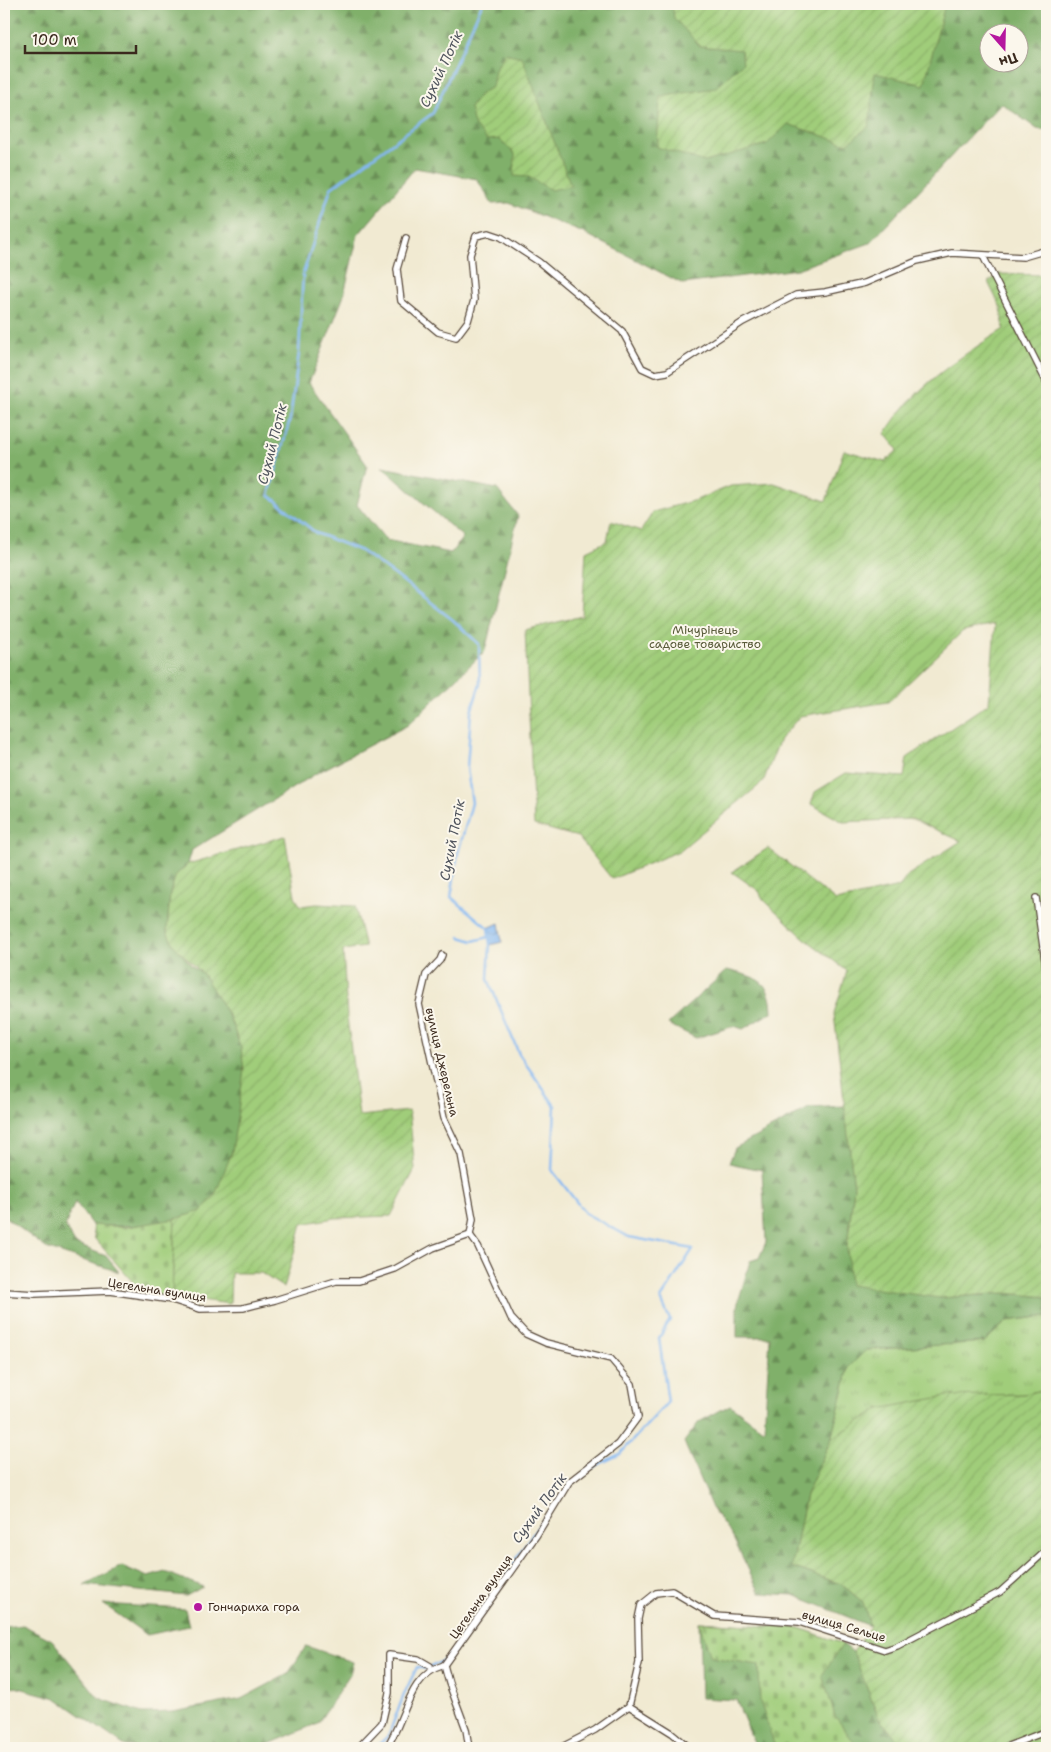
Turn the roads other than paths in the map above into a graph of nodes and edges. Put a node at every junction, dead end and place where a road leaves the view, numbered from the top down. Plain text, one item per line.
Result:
1 (406, 238) dead end
2 (1047, 250) edge
3 (983, 256) junction
4 (1047, 383) edge
5 (1036, 898) dead end
6 (442, 955) dead end
7 (1047, 974) edge
8 (470, 1235) junction
9 (4, 1292) edge
10 (1047, 1550) edge
11 (444, 1664) junction
12 (430, 1666) dead end
13 (629, 1706) junction
14 (1047, 1731) edge
15 (358, 1748) edge
16 (386, 1748) edge
17 (469, 1748) edge
18 (560, 1748) edge
19 (690, 1748) edge
20 (1004, 1748) edge

1 - 3 street
2 - 3 street
3 - 4 street
5 - 7 street
6 - 8 street, вулиця Джерельна
8 - 9 street, Цегельна вулиця
8 - 11 street, Цегельна вулиця
10 - 13 street, вулиця Сельце
11 - 16 street, Цегельна вулиця
11 - 17 street
12 - 15 street
13 - 18 street
13 - 19 street
14 - 20 street

